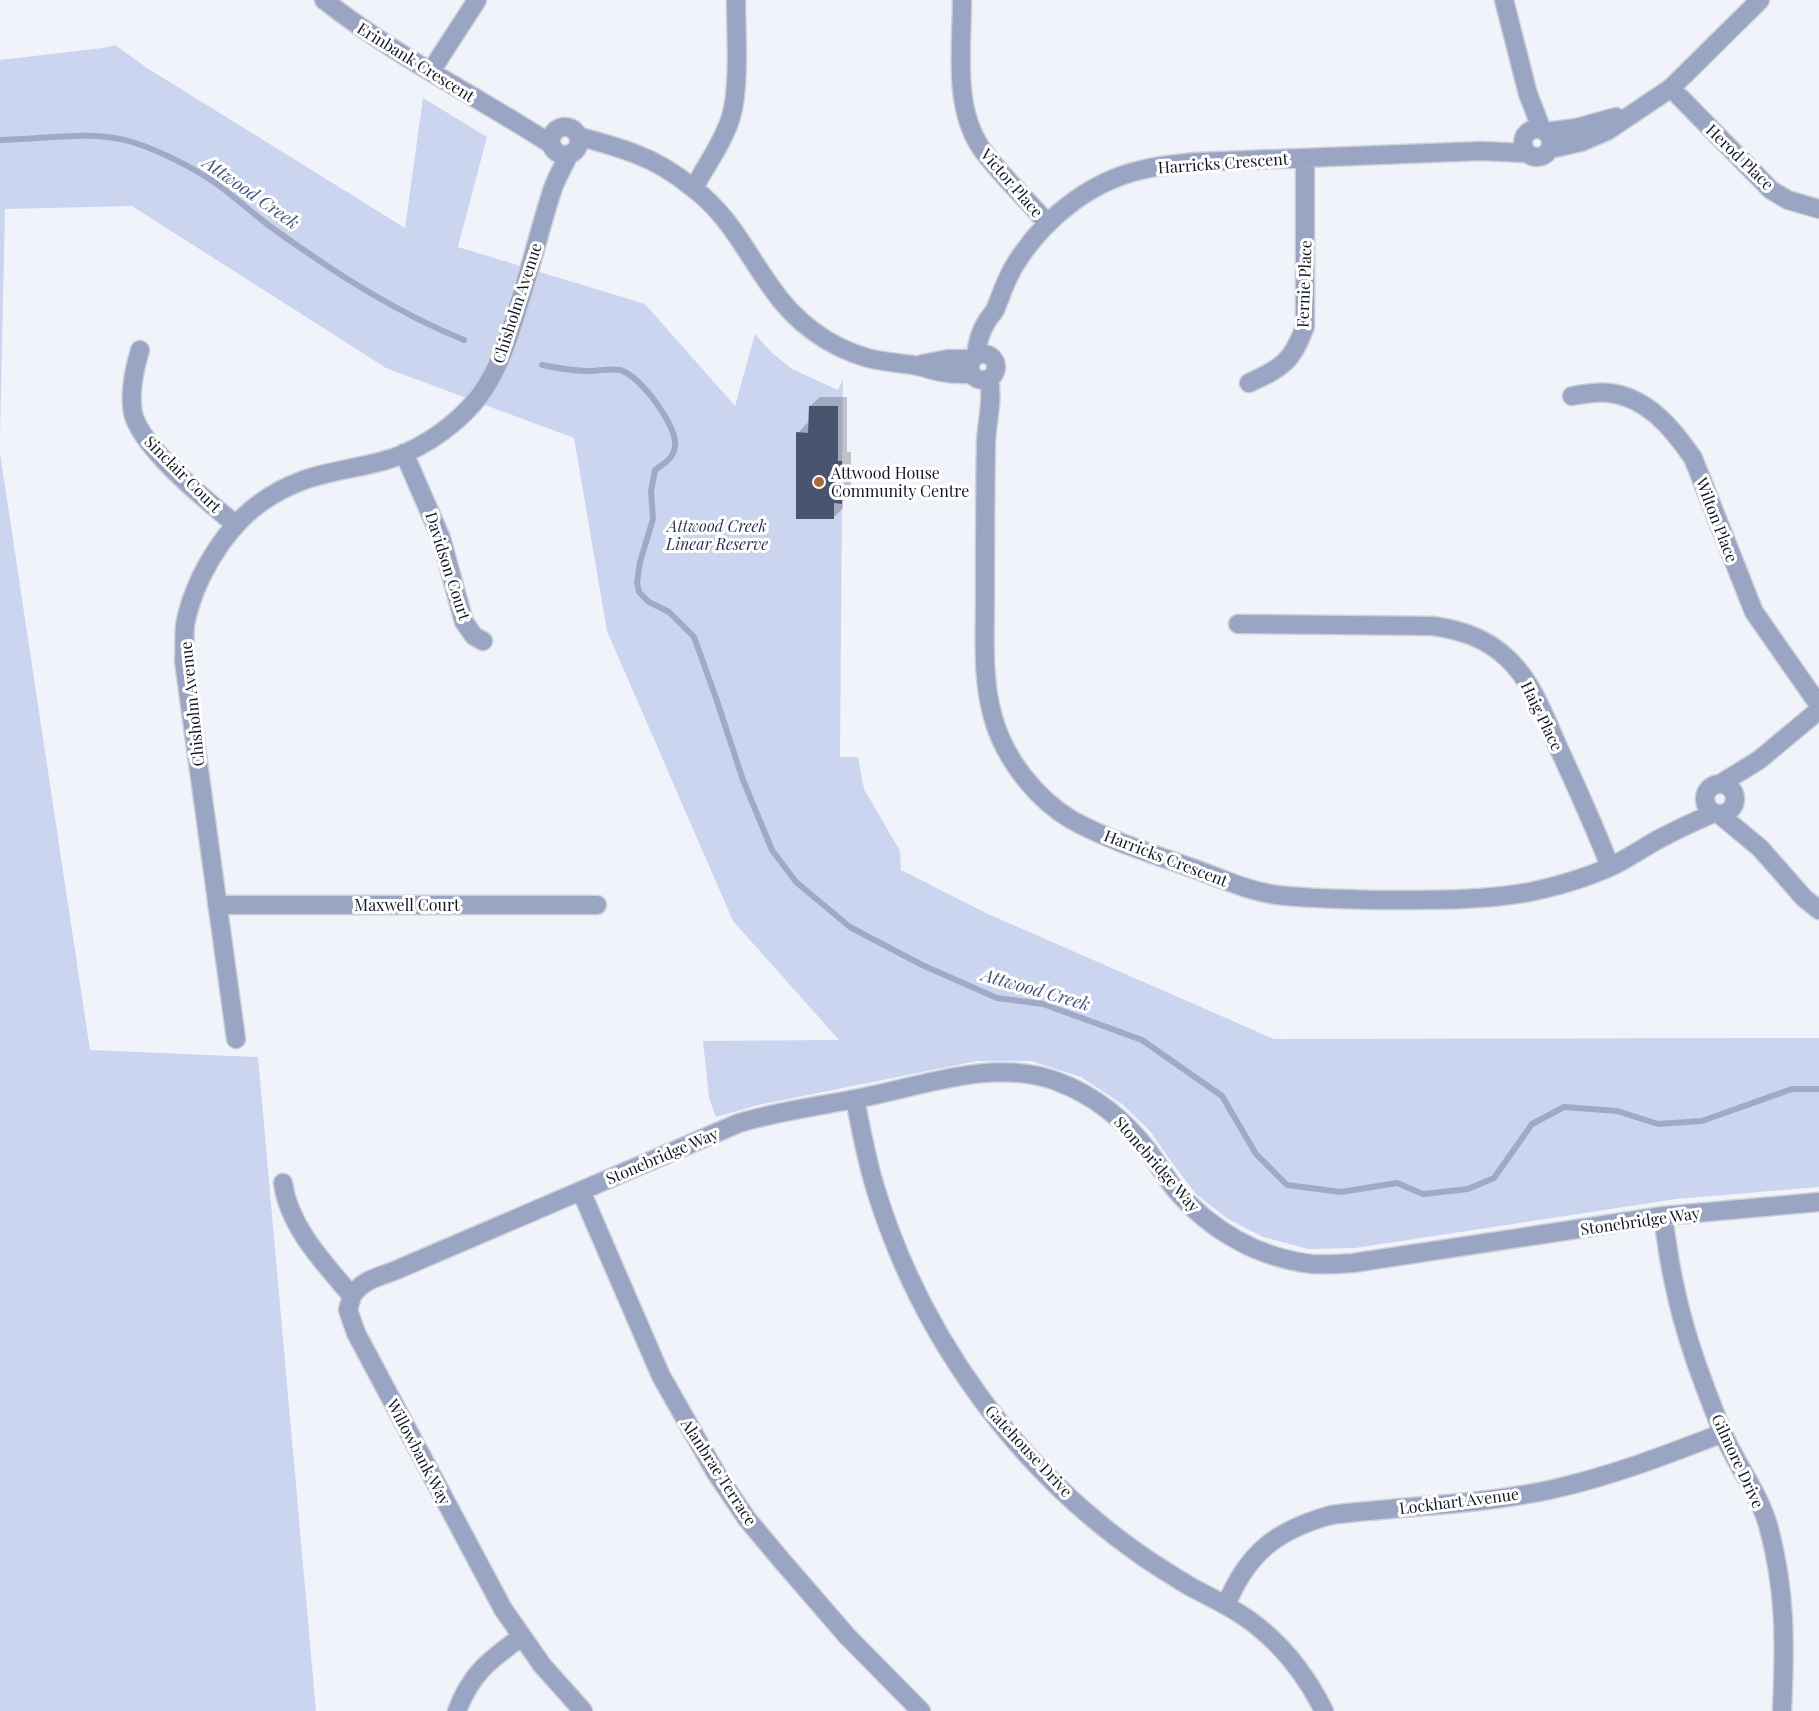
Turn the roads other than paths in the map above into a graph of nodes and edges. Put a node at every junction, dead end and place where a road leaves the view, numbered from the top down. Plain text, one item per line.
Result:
1 (324, 0) edge
2 (477, 0) edge
3 (736, 0) edge
4 (962, 0) edge
5 (1504, 0) edge
6 (1760, 0) edge
7 (431, 71) junction
8 (1671, 88) junction
9 (1536, 139) junction
10 (564, 144) junction
11 (1305, 158) junction
12 (694, 188) junction
13 (1819, 210) edge
14 (1048, 224) junction
15 (140, 350) dead end
16 (979, 367) junction
17 (1249, 383) dead end
18 (1572, 396) dead end
19 (404, 453) junction
20 (235, 524) junction
21 (1238, 624) dead end
22 (483, 641) dead end
23 (1819, 705) edge
24 (1819, 710) edge
25 (1759, 760) junction
26 (1720, 783) junction
27 (1704, 798) junction
28 (1725, 807) junction
29 (1665, 836) junction
30 (1610, 867) junction
31 (217, 905) junction
32 (597, 905) dead end
33 (1819, 910) edge
34 (236, 1038) dead end
35 (855, 1099) junction
36 (283, 1183) dead end
37 (581, 1191) junction
38 (1819, 1202) edge
39 (1663, 1216) junction
40 (352, 1296) junction
41 (1723, 1433) junction
42 (1226, 1605) junction
43 (521, 1637) junction
44 (458, 1711) edge
45 (583, 1711) edge
46 (921, 1711) edge
47 (1324, 1711) edge
48 (1782, 1711) edge

1 - 7 street, Erinbank Crescent
2 - 7 street
3 - 12 street
4 - 14 street, Victor Place
5 - 9 street
6 - 8 street, Harricks Crescent
7 - 10 street, Erinbank Crescent
8 - 9 street, Harricks Crescent
8 - 13 street, Herod Place
9 - 11 street, Harricks Crescent
10 - 12 street, Erinbank Crescent
10 - 19 street, Chisholm Avenue
11 - 14 street, Harricks Crescent
11 - 17 street, Fernie Place
12 - 16 street, Erinbank Crescent
14 - 16 street, Harricks Crescent
15 - 20 street, Sinclair Court
16 - 30 street, Harricks Crescent
18 - 23 street, Wilton Place
19 - 20 street, Chisholm Avenue
19 - 22 street, Davidson Court
20 - 31 street, Chisholm Avenue
21 - 30 street, Haig Place
24 - 25 street
25 - 26 street
25 - 28 street
26 - 27 street
26 - 28 street
27 - 28 street
27 - 29 street, Harricks Crescent
28 - 29 street, Harricks Crescent
28 - 33 street
29 - 30 street, Harricks Crescent
31 - 32 street, Maxwell Court
31 - 34 street, Chisholm Avenue
35 - 37 street, Stonebridge Way
35 - 39 street, Stonebridge Way
35 - 42 street, Gatehouse Drive
36 - 40 street
37 - 40 street, Stonebridge Way
37 - 46 street, Alanbrae Terrace
38 - 39 street, Stonebridge Way
39 - 41 street, Gilmore Drive
40 - 43 street, Willowbank Way
41 - 42 street, Lockhart Avenue
41 - 48 street, Gilmore Drive
42 - 47 street, Gatehouse Drive
43 - 44 street
43 - 45 street, Willowbank Way

